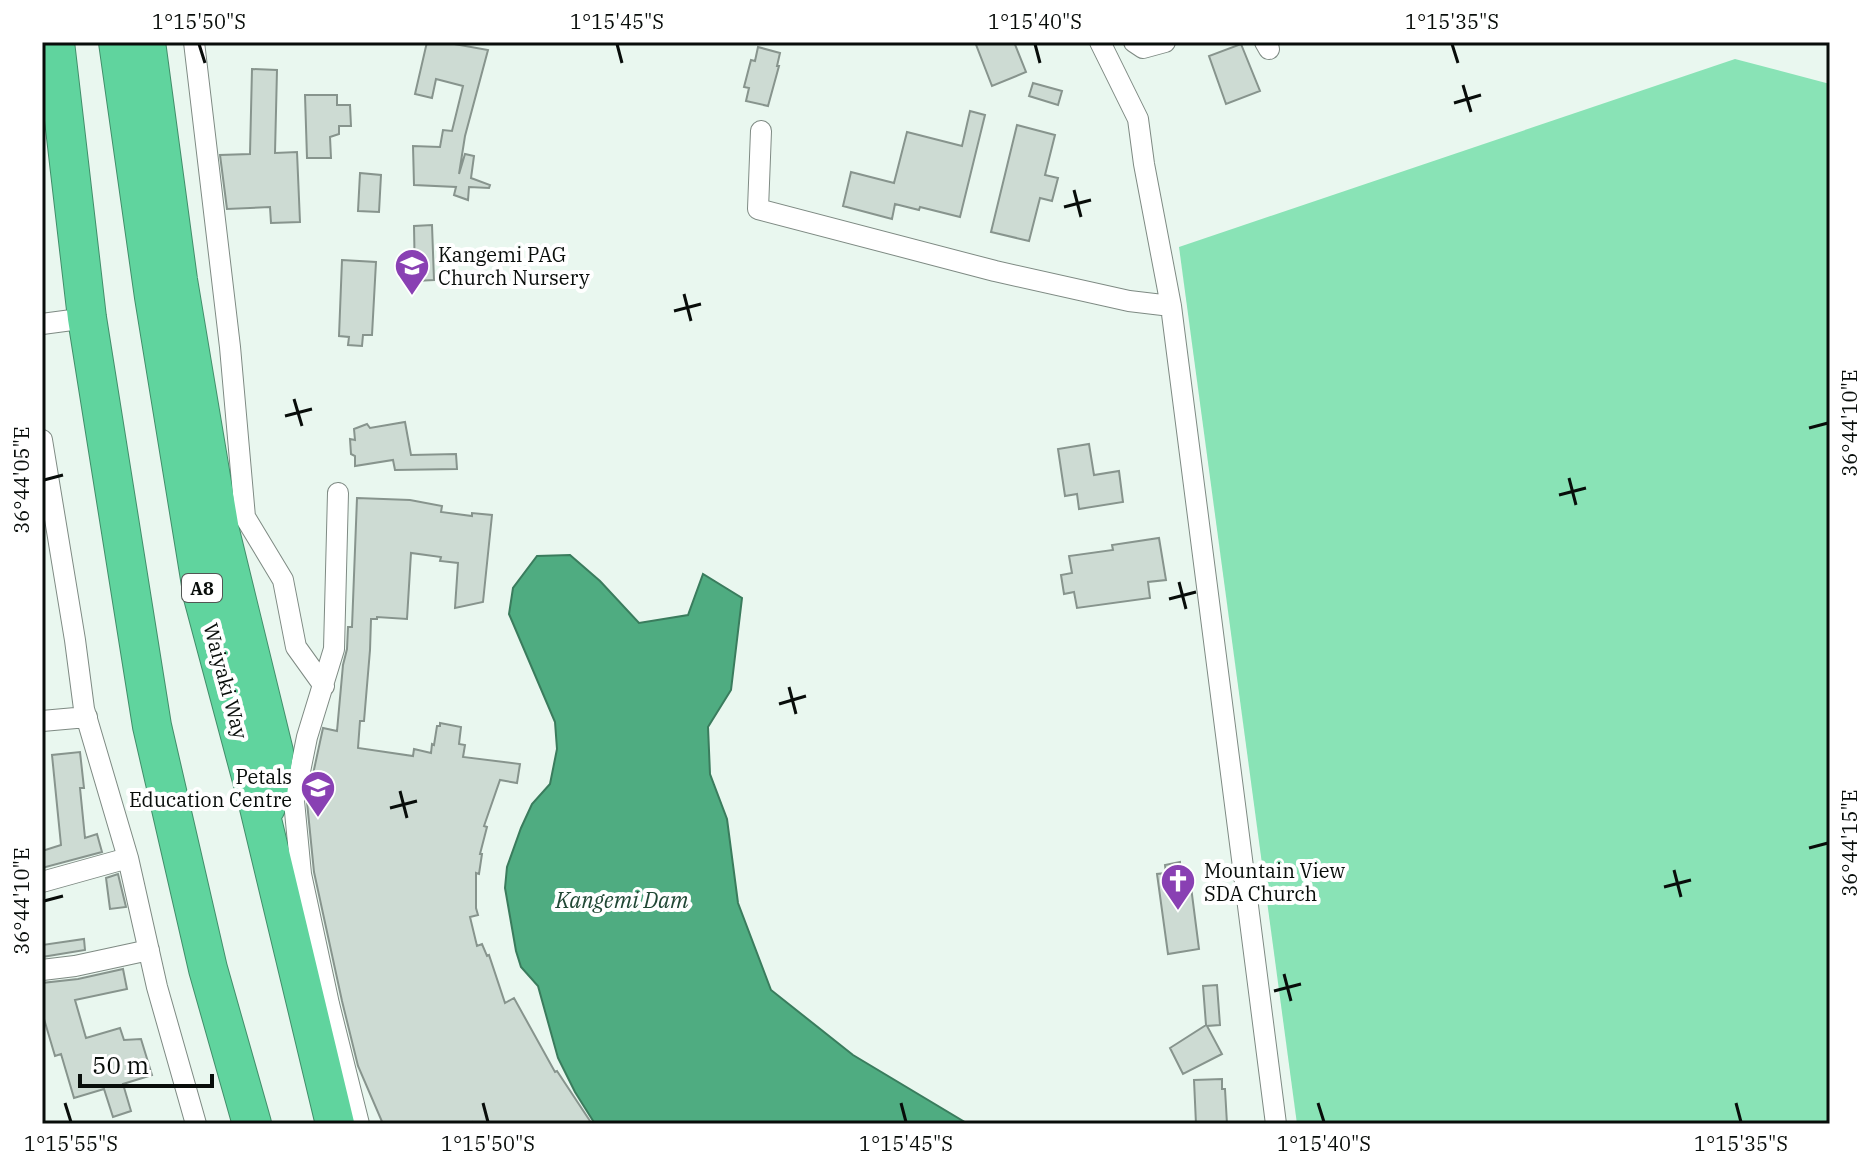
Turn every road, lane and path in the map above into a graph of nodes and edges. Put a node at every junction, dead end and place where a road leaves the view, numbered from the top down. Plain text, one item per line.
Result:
1 (55, 42) edge
2 (118, 42) edge
3 (146, 42) edge
4 (194, 42) edge
5 (1100, 42) edge
6 (1134, 42) edge
7 (1165, 42) edge
8 (51, 87) edge
9 (761, 131) dead end
10 (1171, 306) junction
11 (87, 318) junction
12 (42, 324) edge
13 (42, 440) edge
14 (338, 493) dead end
15 (324, 686) junction
16 (87, 717) junction
17 (42, 721) edge
18 (263, 826) junction
19 (128, 858) junction
20 (42, 882) edge
21 (149, 950) junction
22 (42, 970) edge
23 (196, 1124) edge
24 (252, 1124) edge
25 (335, 1124) edge
26 (359, 1124) edge
27 (1276, 1124) edge

1 - 8 highway
2 - 18 highway, Waiyaki Way / A8
3 - 18 highway
4 - 15 street
5 - 10 street
6 - 7 street
8 - 11 highway
9 - 10 street
10 - 27 street
11 - 12 street
11 - 24 highway
13 - 16 street
14 - 15 street
15 - 26 street
16 - 17 street
16 - 19 street
18 - 25 highway, Waiyaki Way / A8
19 - 20 street
19 - 21 street
21 - 22 street
21 - 23 street

